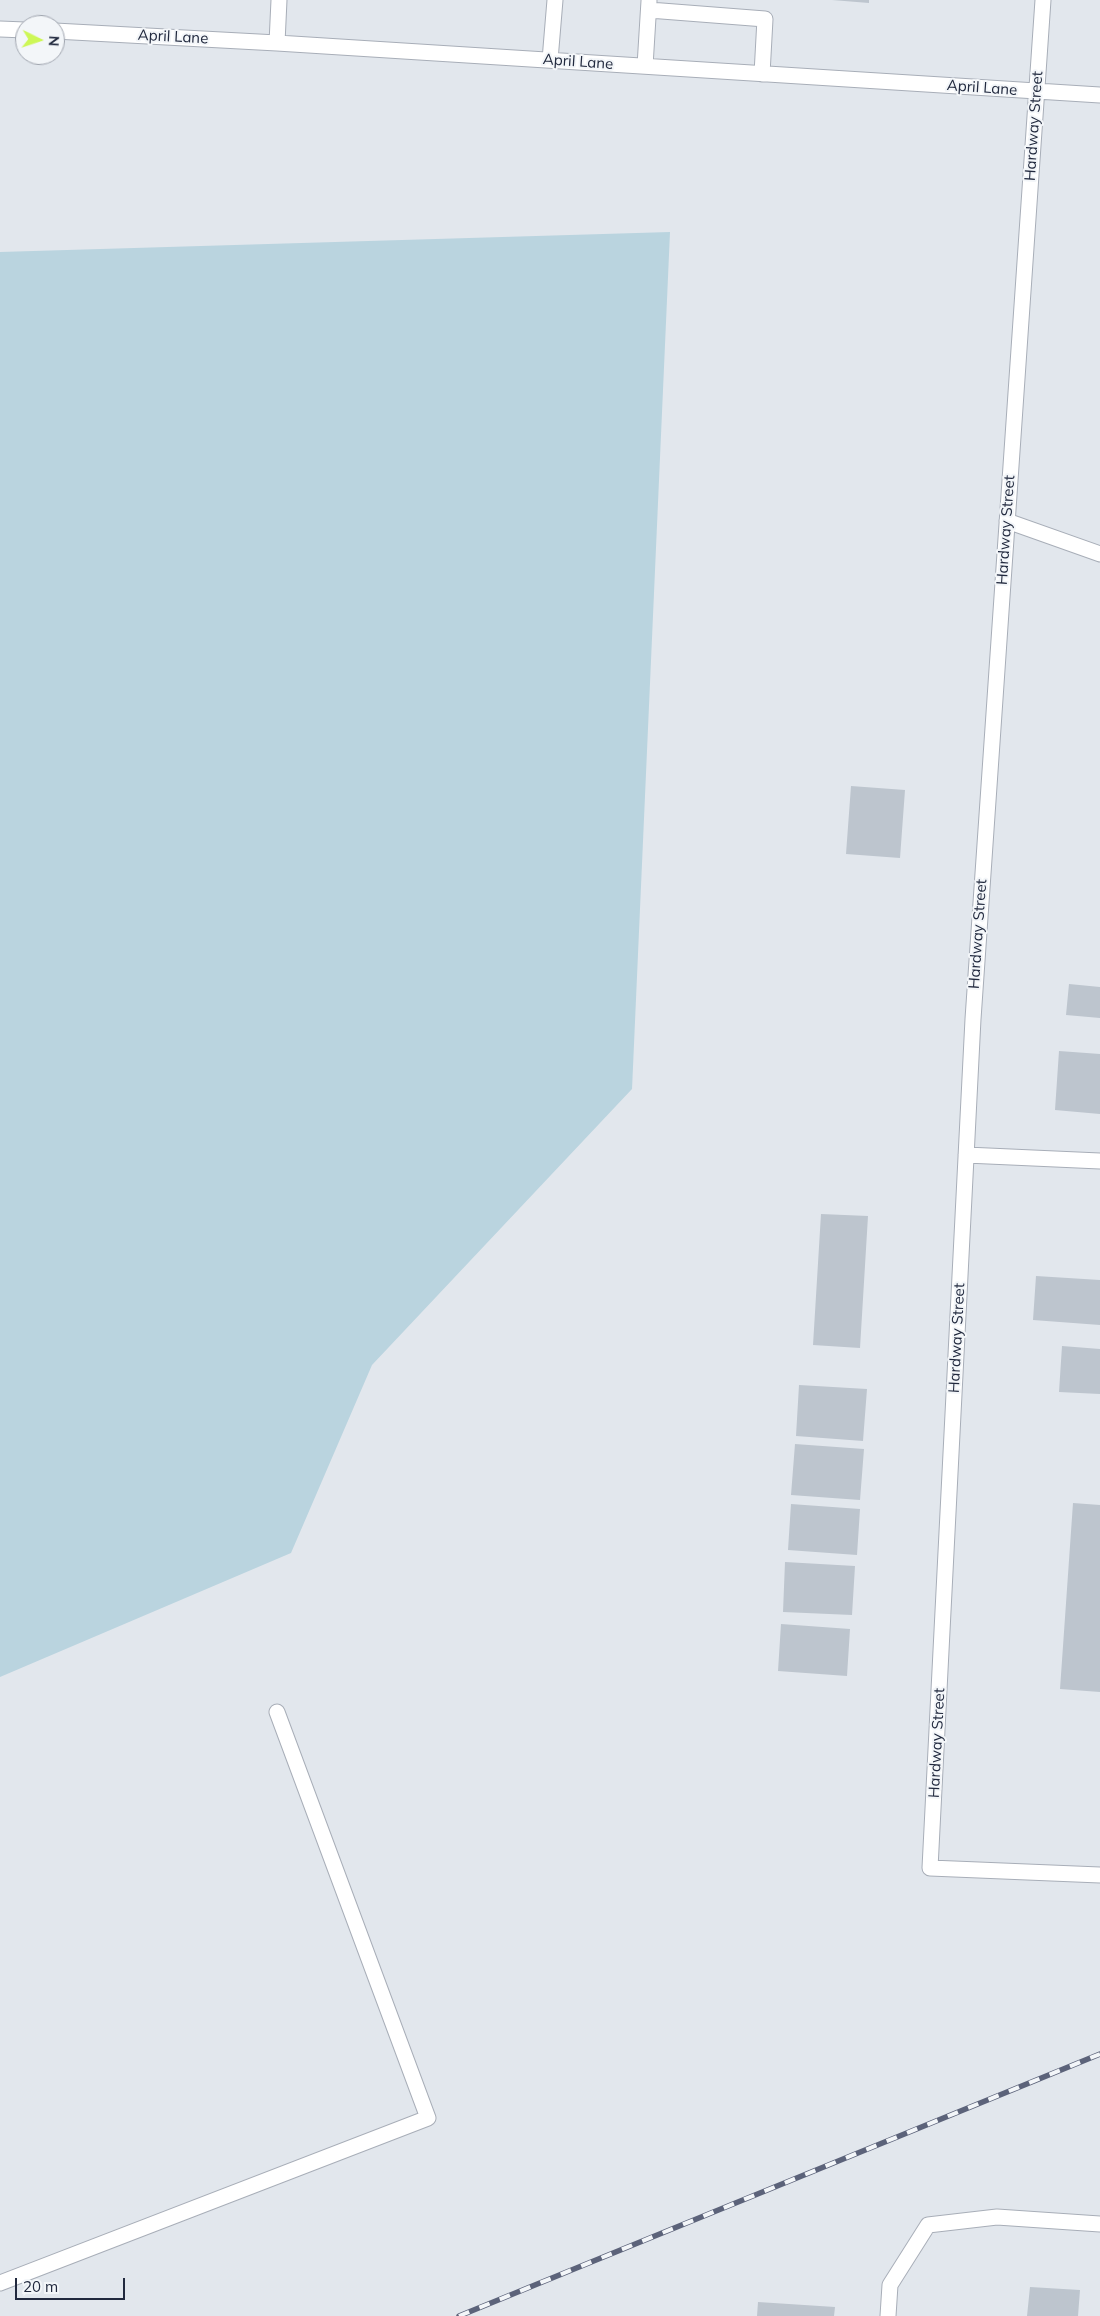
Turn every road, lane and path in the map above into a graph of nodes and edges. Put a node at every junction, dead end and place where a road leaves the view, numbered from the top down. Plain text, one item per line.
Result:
1 (279, 0) edge
2 (555, 0) edge
3 (1043, 0) edge
4 (649, 5) edge
5 (0, 28) edge
6 (15, 29) edge
7 (65, 32) edge
8 (277, 43) junction
9 (550, 60) junction
10 (645, 66) junction
11 (762, 74) junction
12 (1037, 92) junction
13 (1100, 95) edge
14 (1007, 520) junction
15 (1100, 554) edge
16 (966, 1155) junction
17 (1100, 1161) edge
18 (277, 1712) dead end
19 (1100, 1875) edge
20 (1100, 2224) edge
21 (0, 2283) edge
22 (888, 2316) edge

1 - 8 street
2 - 9 street
3 - 12 street, Hardway Street
4 - 10 street
4 - 11 street
5 - 6 street
7 - 8 street, April Lane
8 - 9 street, April Lane
9 - 10 street, April Lane
10 - 11 street, April Lane
11 - 12 street, April Lane
12 - 13 street, April Lane
12 - 14 street, Hardway Street
14 - 15 street
14 - 16 street, Hardway Street
16 - 17 street
16 - 19 street, Hardway Street
18 - 21 street
20 - 22 street

